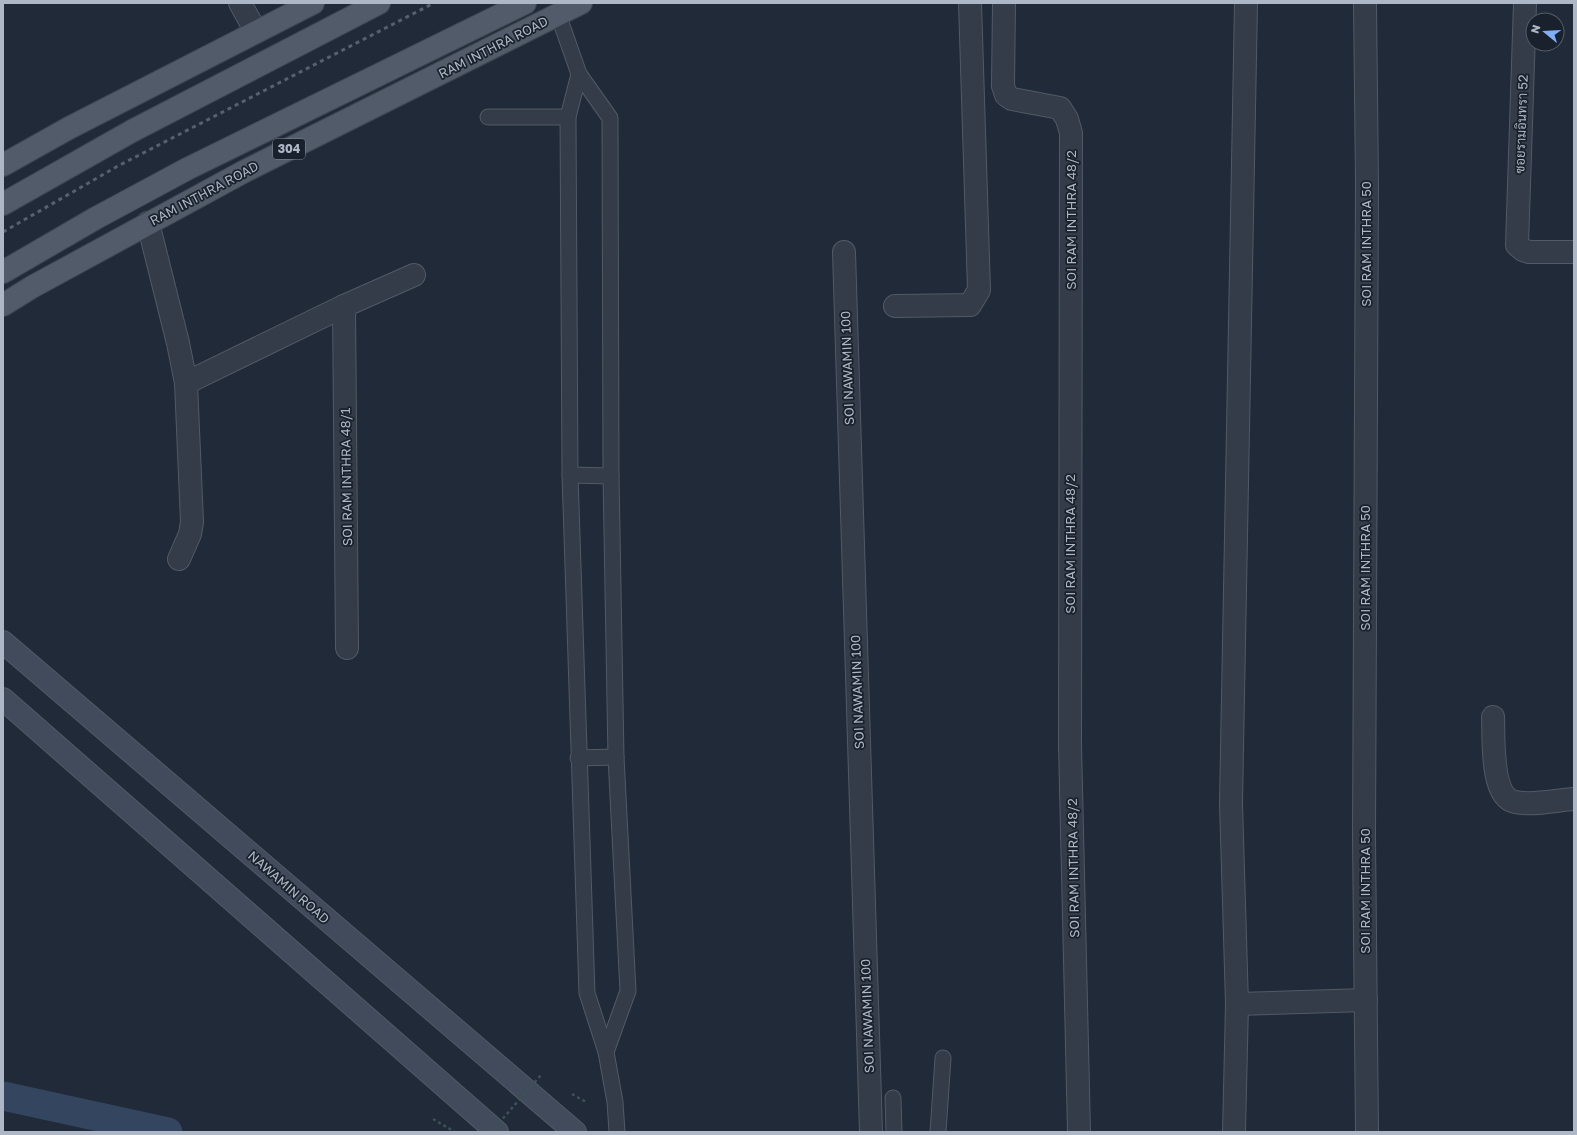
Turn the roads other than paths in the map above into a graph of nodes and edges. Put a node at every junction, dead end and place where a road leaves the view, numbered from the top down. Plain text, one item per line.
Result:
1 (240, 3) edge
2 (313, 3) edge
3 (379, 3) edge
4 (525, 3) edge
5 (581, 3) edge
6 (970, 3) edge
7 (1004, 3) edge
8 (1246, 3) edge
9 (1365, 3) edge
10 (1525, 3) edge
11 (558, 14) junction
12 (256, 32) junction
13 (579, 74) junction
14 (488, 117) dead end
15 (568, 117) junction
16 (3, 165) edge
17 (3, 204) edge
18 (148, 223) junction
19 (844, 252) dead end
20 (1574, 252) edge
21 (3, 272) edge
22 (414, 275) dead end
23 (3, 304) edge
24 (344, 306) junction
25 (895, 306) dead end
26 (186, 383) junction
27 (570, 475) junction
28 (611, 476) junction
29 (180, 559) dead end
30 (3, 642) edge
31 (347, 648) dead end
32 (3, 699) edge
33 (1493, 717) dead end
34 (616, 757) junction
35 (578, 758) junction
36 (1574, 799) edge
37 (1366, 1000) junction
38 (1237, 1004) junction
39 (606, 1052) junction
40 (943, 1058) dead end
41 (893, 1098) dead end
42 (497, 1132) edge
43 (575, 1132) edge
44 (617, 1132) edge
45 (871, 1132) edge
46 (894, 1132) edge
47 (938, 1132) edge
48 (1079, 1132) edge
49 (1234, 1132) edge
50 (1367, 1132) edge

1 - 12 street
2 - 12 main road
3 - 17 main road
4 - 21 main road, RAM INTHRA ROAD / 304
5 - 11 main road, RAM INTHRA ROAD / 304
6 - 25 street
7 - 48 street, SOI RAM INTHRA 48/2
8 - 38 street
9 - 37 street, SOI RAM INTHRA 50
10 - 20 street, ซอยรามอินทรา 52
11 - 13 lane
11 - 18 main road, RAM INTHRA ROAD / 304
12 - 16 main road
13 - 15 lane
13 - 28 lane
14 - 15 lane
15 - 27 lane
18 - 23 main road, RAM INTHRA ROAD / 304
18 - 26 street
19 - 45 street, SOI NAWAMIN 100
22 - 24 street
24 - 26 street
24 - 31 street, SOI RAM INTHRA 48/1
26 - 29 street
27 - 28 lane
27 - 35 lane
28 - 34 lane
30 - 43 main road, NAWAMIN ROAD
32 - 42 main road
33 - 36 street
34 - 35 lane
34 - 39 lane
35 - 39 lane
37 - 38 street
37 - 50 street, SOI RAM INTHRA 50
38 - 49 street
39 - 44 lane
40 - 47 lane
41 - 46 lane

